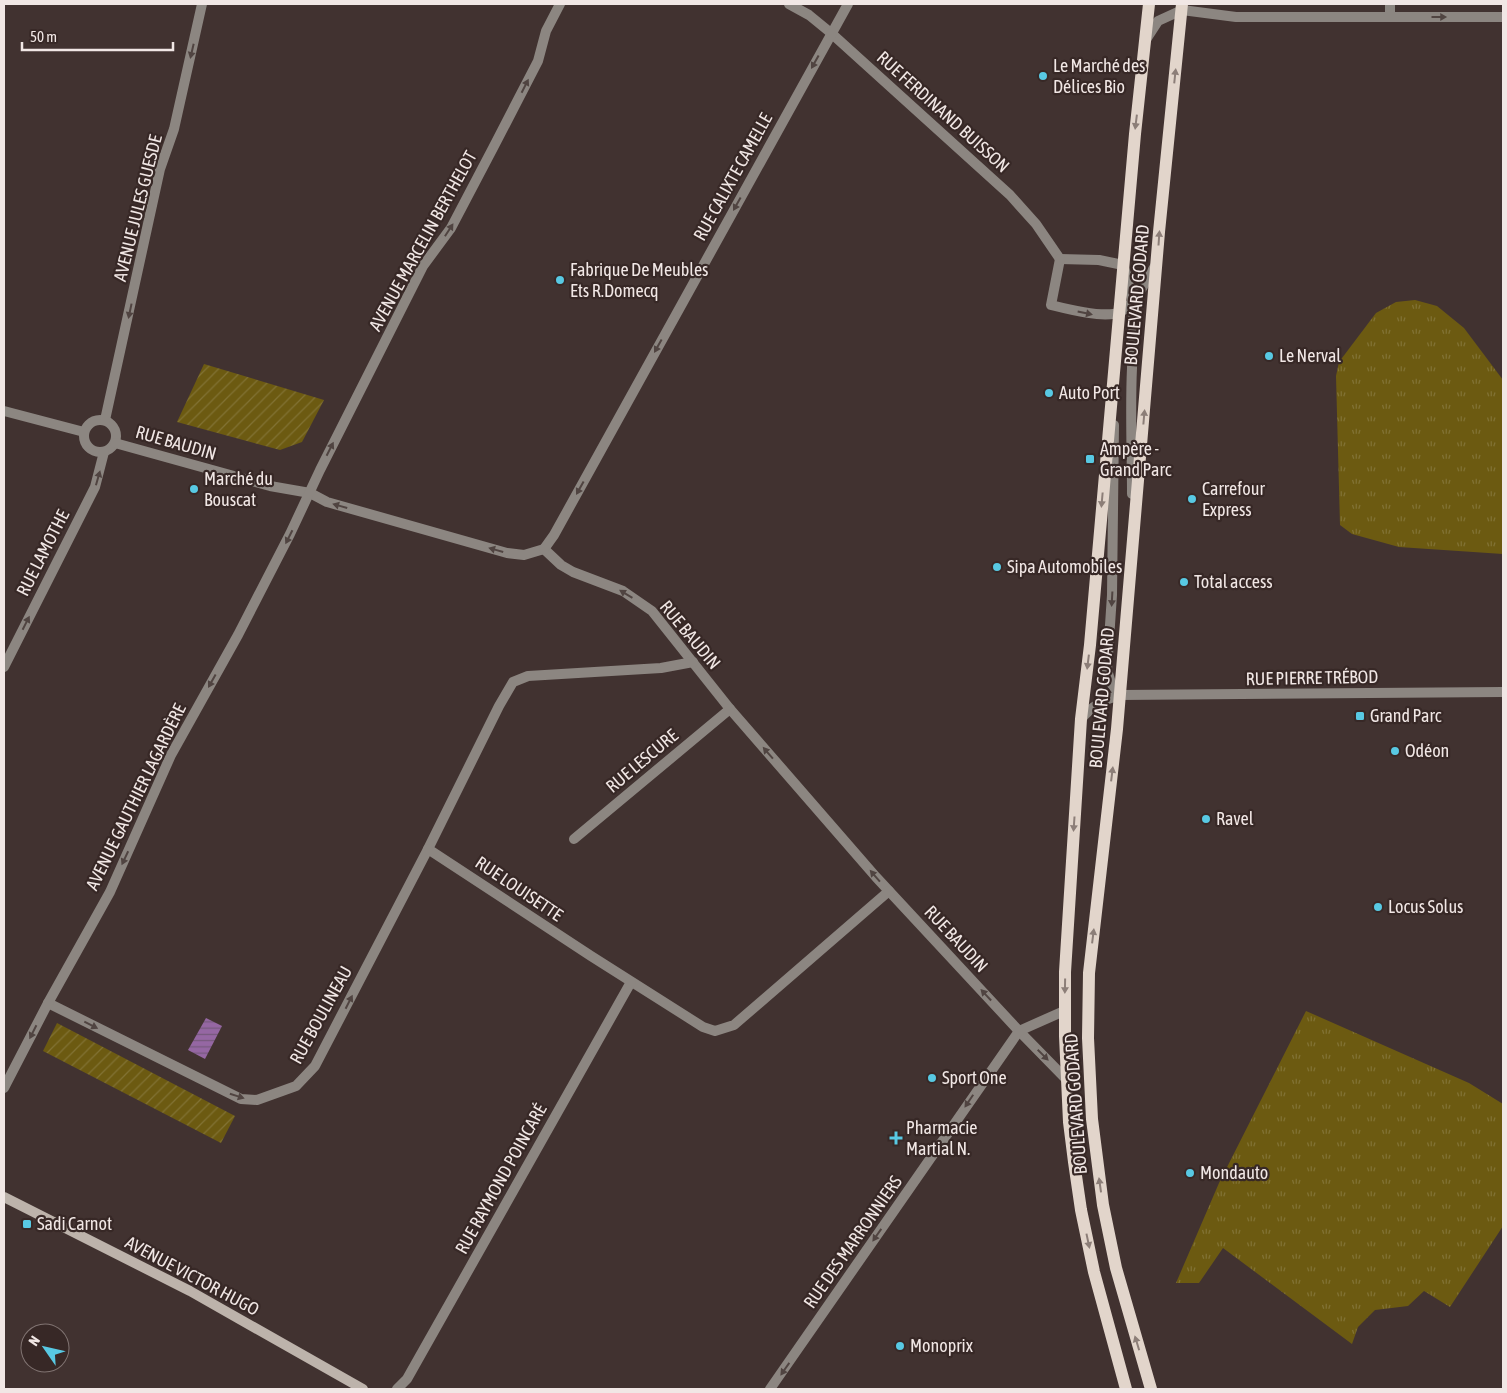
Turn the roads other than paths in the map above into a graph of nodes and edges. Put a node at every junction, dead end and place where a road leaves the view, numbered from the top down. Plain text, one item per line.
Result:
1 (202, 4) edge
2 (560, 4) edge
3 (789, 4) edge
4 (848, 4) edge
5 (1149, 4) edge
6 (1390, 4) edge
7 (1180, 6) edge
8 (1390, 17) junction
9 (1503, 17) edge
10 (831, 33) junction
11 (1147, 38) junction
12 (1060, 260) junction
13 (1157, 262) junction
14 (1123, 265) junction
15 (1133, 301) junction
16 (1120, 312) junction
17 (1114, 375) junction
18 (4, 411) edge
19 (105, 420) junction
20 (84, 432) junction
21 (115, 443) junction
22 (104, 452) junction
23 (310, 493) junction
24 (544, 549) junction
25 (1132, 553) junction
26 (693, 662) junction
27 (4, 667) edge
28 (1503, 692) edge
29 (1120, 695) junction
30 (730, 709) junction
31 (1081, 718) junction
32 (574, 839) dead end
33 (428, 849) junction
34 (889, 891) junction
35 (630, 982) junction
36 (48, 1004) junction
37 (1064, 1010) junction
38 (1019, 1031) junction
39 (1067, 1080) junction
40 (4, 1088) edge
41 (4, 1197) edge
42 (363, 1389) edge
43 (397, 1389) edge
44 (770, 1389) edge
45 (1126, 1389) edge
46 (1151, 1389) edge

1 -> 19 street, AVENUE JULES GUESDE
23 -> 2 street, AVENUE MARCELIN BERTHELOT
3 - 10 street, RUE FERDINAND BUISSON
4 - 10 street, RUE CALIXTE CAMELLE
5 - 11 main road, BOULEVARD GODARD
6 - 8 street
7 - 8 street
7 - 11 street
13 -> 7 main road, BOULEVARD GODARD
8 -> 9 street
10 - 12 street, RUE FERDINAND BUISSON
10 -> 24 street, RUE CALIXTE CAMELLE
11 -> 14 main road, BOULEVARD GODARD
12 - 14 street
12 -> 16 street
13 - 15 street
25 -> 13 main road, BOULEVARD GODARD
14 - 15 street
14 - 16 main road, BOULEVARD GODARD
15 - 16 street
15 - 25 street
16 - 17 main road, BOULEVARD GODARD
17 -> 29 street
17 -> 31 main road, BOULEVARD GODARD
18 - 20 street
19 - 20 street
19 - 21 street
20 - 22 street
21 - 22 street
21 - 23 street, RUE BAUDIN
27 -> 22 street, RUE LAMOTHE
24 -> 23 street, RUE BAUDIN
23 -> 36 street, AVENUE GAUTHIER LAGARDÈRE
26 -> 24 street, RUE BAUDIN
25 - 29 main road, BOULEVARD GODARD
26 - 30 street, RUE BAUDIN
26 - 33 street
28 - 29 street, RUE PIERRE TRÉBOD
29 - 31 street
46 -> 29 main road, BOULEVARD GODARD
30 - 32 street, RUE LESCURE
34 -> 30 street, RUE BAUDIN
31 -> 37 main road, BOULEVARD GODARD
33 - 35 street, RUE LOUISETTE
36 -> 33 street, RUE BOULINEAU
34 - 35 street, RUE LOUISETTE
38 -> 34 street, RUE BAUDIN
35 - 43 street, RUE RAYMOND POINCARÉ
36 -> 40 street, AVENUE GAUTHIER LAGARDÈRE
37 - 38 street
37 - 39 main road, BOULEVARD GODARD
38 -> 39 street, RUE BAUDIN
38 -> 44 street, RUE DES MARRONNIERS
39 -> 45 main road, BOULEVARD GODARD
41 - 42 street, AVENUE VICTOR HUGO

